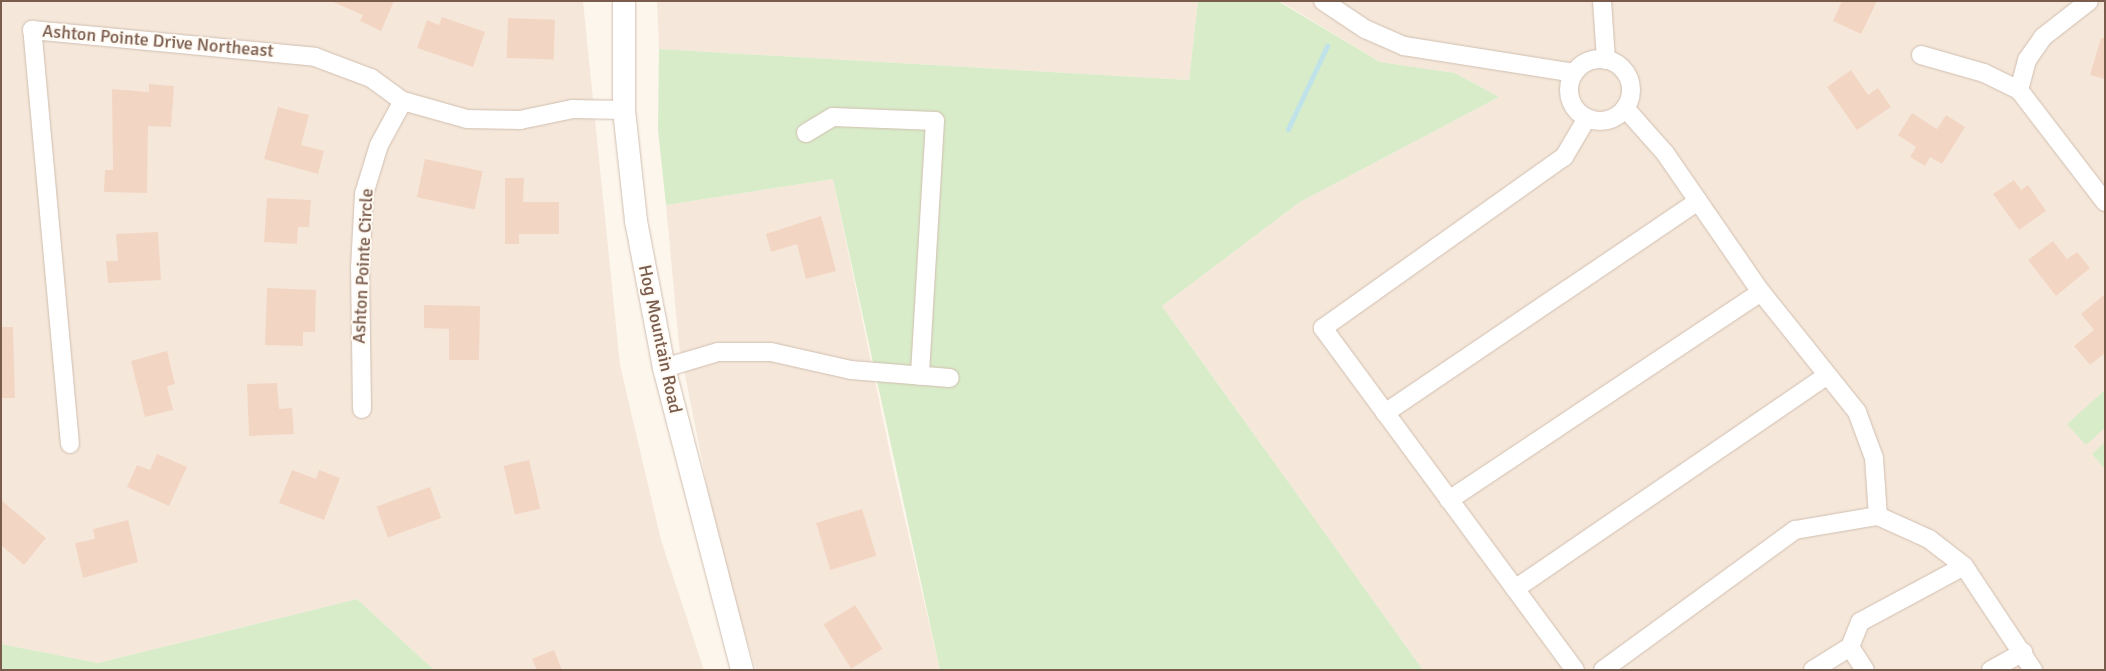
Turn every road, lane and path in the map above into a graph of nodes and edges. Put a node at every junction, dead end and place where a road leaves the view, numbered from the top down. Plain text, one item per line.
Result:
1 (624, 1) edge
2 (1323, 1) edge
3 (1602, 1) edge
4 (2090, 1) edge
5 (1921, 55) dead end
6 (1606, 60) junction
7 (1574, 73) junction
8 (2019, 90) junction
9 (403, 101) junction
10 (1625, 108) junction
11 (624, 110) junction
12 (1587, 118) junction
13 (806, 133) dead end
14 (1698, 201) junction
15 (2105, 202) edge
16 (1761, 292) junction
17 (664, 368) junction
18 (1827, 375) junction
19 (920, 376) junction
20 (950, 378) dead end
21 (362, 409) dead end
22 (1385, 413) junction
23 (70, 444) dead end
24 (1449, 500) junction
25 (1878, 516) junction
26 (1964, 566) junction
27 (1515, 589) junction
28 (1850, 647) junction
29 (2023, 652) junction
30 (742, 670) edge
31 (1575, 670) edge
32 (1603, 670) edge
33 (1812, 670) edge
34 (1865, 670) edge
35 (1991, 670) edge
36 (2033, 670) edge

1 - 11 street, Hog Mountain Road
2 - 7 street
3 - 6 street
4 - 8 street
5 - 8 street
6 - 7 street
6 - 10 street
7 - 12 street
8 - 15 street
9 - 11 street, Ashton Pointe Drive Northeast
9 - 21 street, Ashton Pointe Circle
9 - 23 street, Ashton Pointe Drive Northeast
10 - 12 street
10 - 14 street
11 - 17 street, Hog Mountain Road
12 - 22 street
13 - 19 street
14 - 16 street
14 - 22 street
16 - 18 street
16 - 24 street
17 - 19 street
17 - 30 street, Hog Mountain Road
18 - 25 street
18 - 27 street
19 - 20 street
22 - 24 street
24 - 27 street
25 - 26 street
25 - 32 street
26 - 28 street
26 - 29 street
27 - 31 street
28 - 33 street
28 - 34 street
29 - 35 street
29 - 36 street

